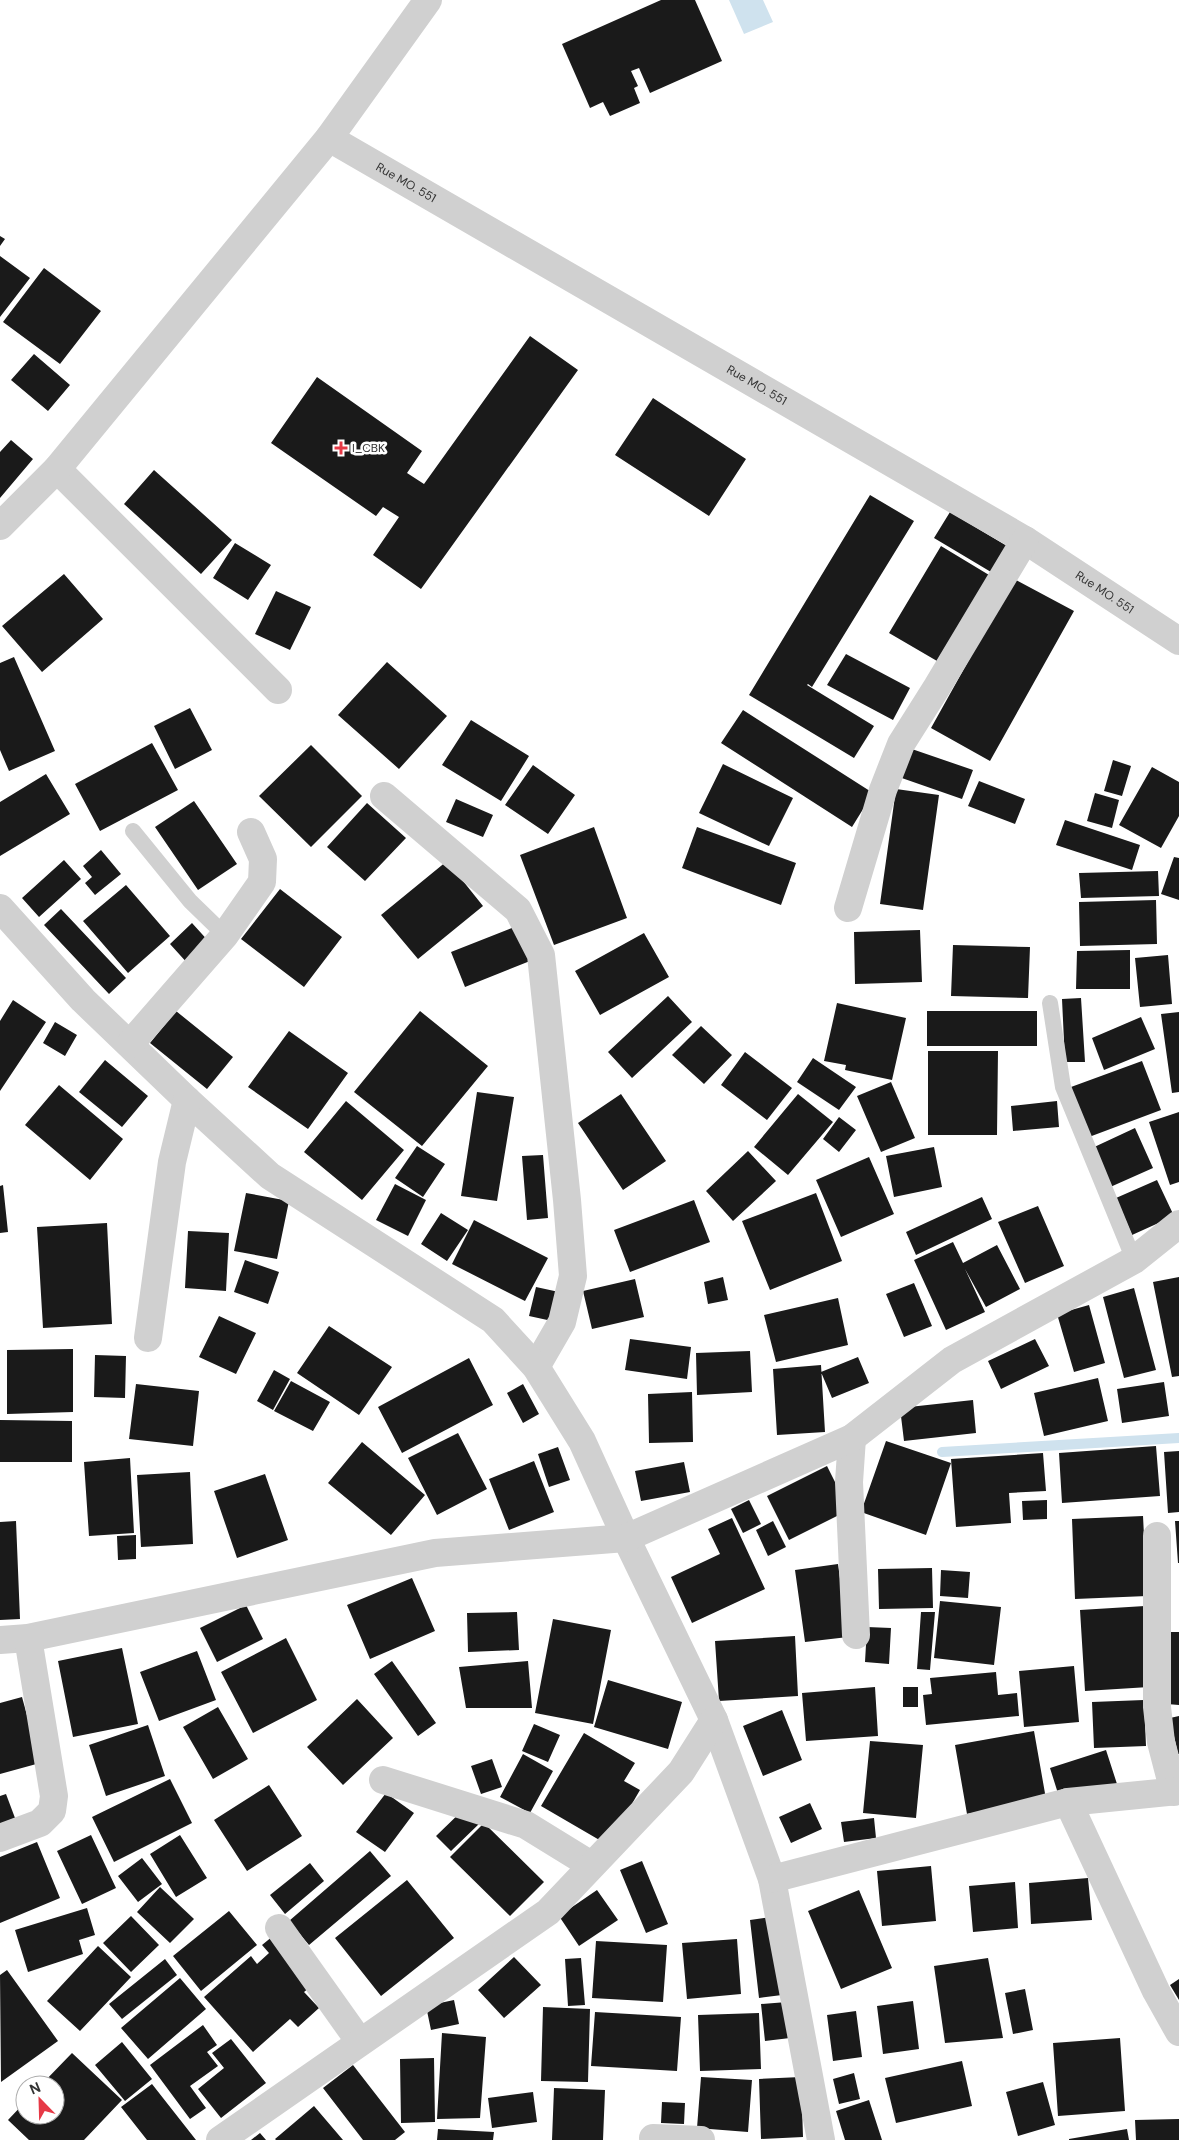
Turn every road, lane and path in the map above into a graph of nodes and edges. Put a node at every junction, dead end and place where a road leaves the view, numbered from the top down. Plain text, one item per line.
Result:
1 (428, 0) edge
2 (329, 138) junction
3 (57, 469) junction
4 (0, 526) edge
5 (1025, 540) junction
6 (1179, 641) edge
7 (278, 690) dead end
8 (384, 796) dead end
9 (133, 831) dead end
10 (252, 832) dead end
11 (0, 908) edge
12 (848, 908) dead end
13 (225, 935) junction
14 (1050, 1003) dead end
15 (130, 1044) junction
16 (187, 1100) junction
17 (1179, 1224) edge
18 (1134, 1260) junction
19 (148, 1338) dead end
20 (536, 1367) junction
21 (852, 1438) junction
22 (1157, 1536) dead end
23 (626, 1538) junction
24 (856, 1635) dead end
25 (28, 1638) junction
26 (0, 1640) edge
27 (714, 1720) junction
28 (383, 1780) dead end
29 (1177, 1791) edge
30 (1068, 1802) junction
31 (0, 1838) edge
32 (591, 1865) junction
33 (772, 1879) junction
34 (279, 1928) dead end
35 (1179, 2032) edge
36 (360, 2042) junction
37 (653, 2138) dead end
38 (220, 2140) edge
39 (701, 2140) edge
40 (821, 2140) edge

1 - 2 street
2 - 3 street
2 - 5 street, Rue MO. 551
3 - 4 street
3 - 7 street
5 - 6 street, Rue MO. 551
5 - 12 street
8 - 20 street
9 - 13 lane
10 - 13 street
11 - 15 street
13 - 15 street
14 - 18 lane
15 - 16 street
16 - 19 street
16 - 20 street
17 - 18 street
18 - 21 street
20 - 23 street
21 - 23 street
21 - 24 street
22 - 29 street
23 - 25 street
23 - 27 street
25 - 26 street
25 - 31 street
27 - 32 street
27 - 33 street
28 - 32 street
29 - 30 street
30 - 33 street
30 - 35 street
32 - 36 street
33 - 40 street
34 - 36 street
36 - 38 street
37 - 39 street

